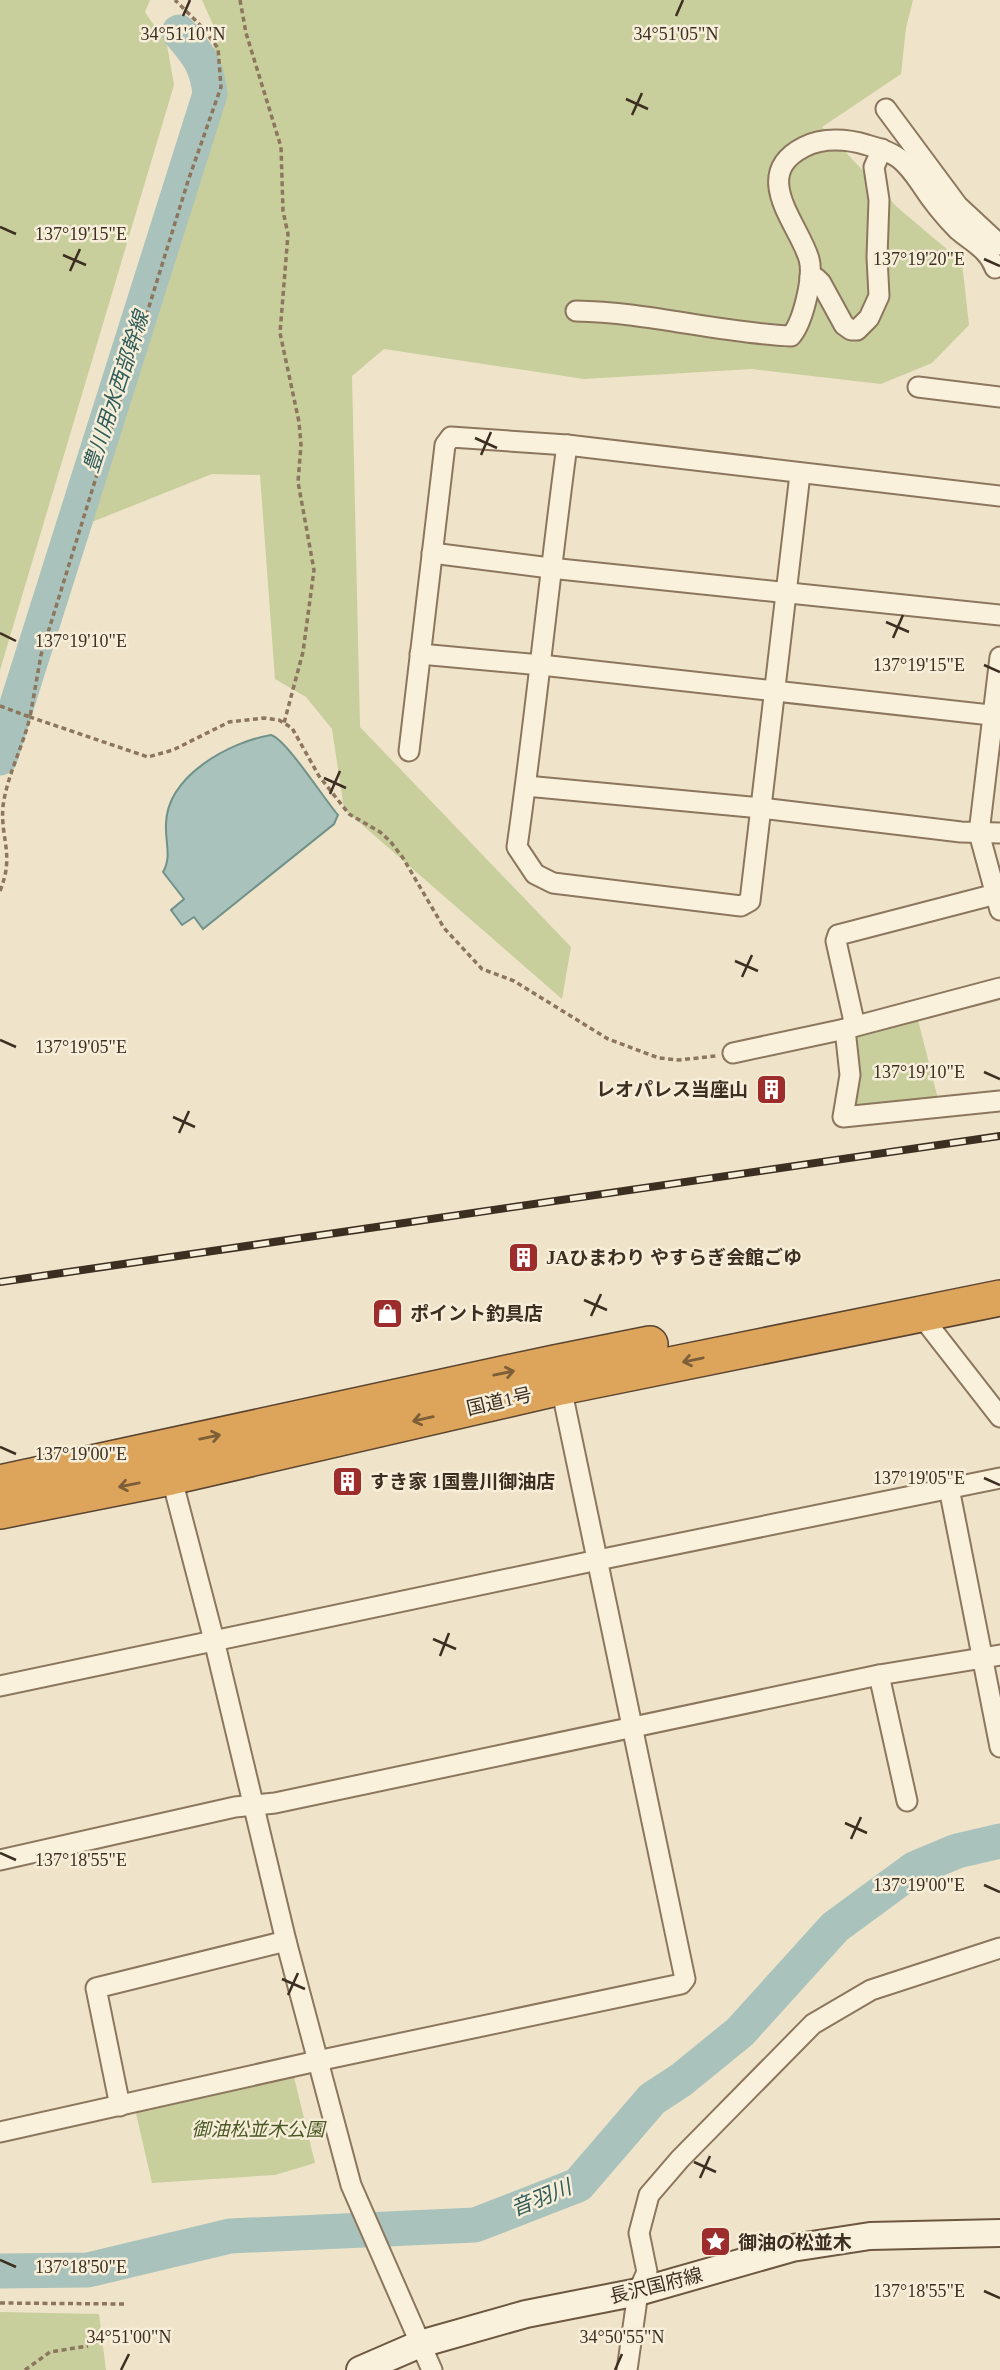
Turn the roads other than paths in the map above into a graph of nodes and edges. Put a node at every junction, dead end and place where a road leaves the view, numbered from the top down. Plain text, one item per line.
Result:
1 (886, 109) dead end
2 (882, 149) junction
3 (1000, 245) edge
4 (1000, 266) edge
5 (810, 277) junction
6 (576, 311) dead end
7 (918, 387) dead end
8 (1000, 397) edge
9 (567, 445) junction
10 (800, 474) junction
11 (1000, 496) edge
12 (432, 553) junction
13 (550, 568) junction
14 (788, 593) junction
15 (1000, 615) edge
16 (420, 654) junction
17 (1000, 657) edge
18 (541, 665) junction
19 (776, 691) junction
20 (997, 716) edge
21 (409, 751) dead end
22 (526, 786) junction
23 (761, 808) junction
24 (979, 833) junction
25 (1000, 834) edge
26 (998, 902) edge
27 (1000, 988) edge
28 (850, 1028) junction
29 (733, 1053) road end
30 (1000, 1101) edge
31 (1000, 1278) edge
32 (1000, 1298) edge
33 (919, 1313) junction
34 (561, 1387) junction
35 (1000, 1417) edge
36 (167, 1462) junction
37 (1000, 1478) edge
38 (0, 1483) edge
39 (949, 1488) junction
40 (0, 1511) edge
41 (598, 1560) junction
42 (214, 1640) junction
43 (991, 1656) edge
44 (879, 1675) junction
45 (0, 1686) edge
46 (633, 1725) junction
47 (1000, 1747) edge
48 (907, 1801) dead end
49 (253, 1805) junction
50 (0, 1860) edge
51 (286, 1941) junction
52 (1000, 1948) edge
53 (317, 2061) junction
54 (120, 2106) junction
55 (0, 2132) edge
56 (1000, 2233) edge
57 (638, 2292) junction
58 (420, 2344) junction
59 (360, 2370) edge
60 (432, 2370) edge
61 (627, 2370) edge

1 - 3 street
2 - 4 street
2 - 5 street
2 - 5 street
5 - 6 street
7 - 8 street
9 - 10 street
9 - 12 street
9 - 13 street
10 - 11 street
10 - 14 street
12 - 13 street
12 - 16 street
13 - 14 street
13 - 18 street
14 - 15 street
14 - 19 street
16 - 18 street
16 - 21 street
17 - 20 street
18 - 19 street
18 - 22 street
19 - 20 street
19 - 23 street
20 - 24 street
22 - 23 street
22 - 23 street
23 - 24 street
24 - 25 street
24 - 26 street
26 - 28 street
27 - 28 street
28 - 29 street
28 - 30 street
36 -> 31 highway, 国道1号
32 - 33 highway, 国道1号
33 -> 34 highway, 国道1号
33 - 35 street
34 -> 36 highway, 国道1号
34 - 41 street
36 - 38 highway, 国道1号
36 -> 40 highway, 国道1号
36 - 42 street
37 - 39 street
39 - 41 street
39 - 43 street
41 - 42 street
41 - 46 street
42 - 45 street
42 - 49 street
43 - 44 street
43 - 47 street
44 - 46 street
44 - 48 street
46 - 49 street
46 - 53 street
49 - 50 street
49 - 51 street
51 - 53 street
51 - 54 street
52 - 57 street
53 - 54 street
53 - 58 street
54 - 55 street
56 - 57 main road, 長沢国府線
57 - 58 main road, 長沢国府線
57 - 61 street
58 - 59 main road, 長沢国府線
58 - 60 street

